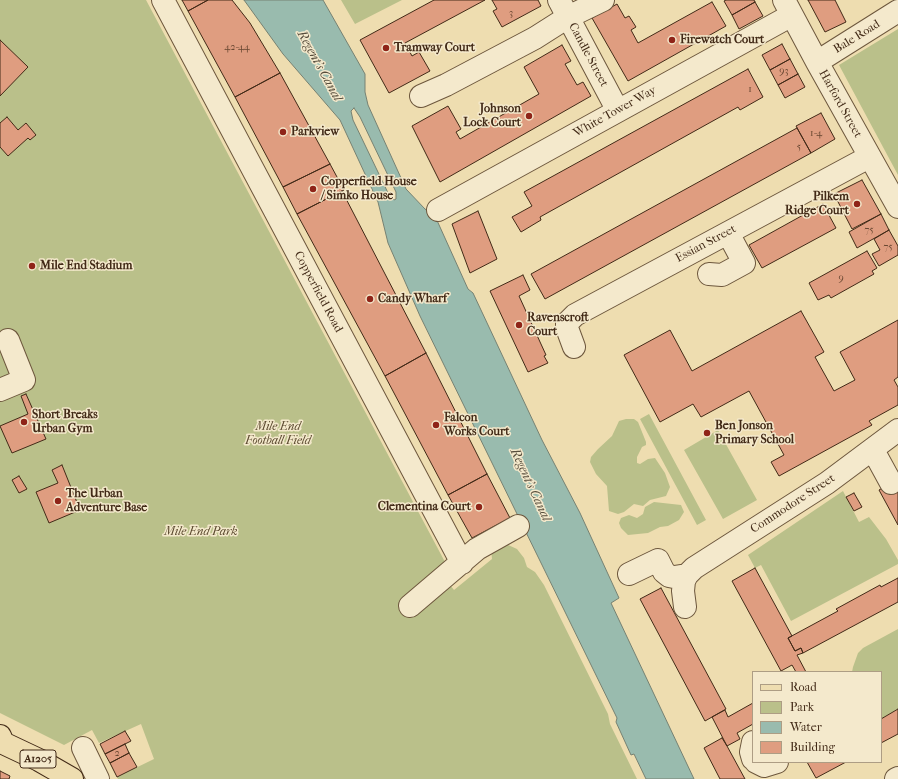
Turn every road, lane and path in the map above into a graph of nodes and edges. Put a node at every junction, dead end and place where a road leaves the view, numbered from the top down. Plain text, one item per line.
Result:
1 (163, 0) edge
2 (603, 0) edge
3 (788, 7) edge
4 (564, 9) edge
5 (898, 11) edge
6 (817, 62) junction
7 (421, 96) dead end
8 (618, 111) junction
9 (869, 157) junction
10 (898, 207) edge
11 (438, 210) dead end
12 (728, 233) junction
13 (709, 274) dead end
14 (8, 340) dead end
15 (574, 347) dead end
16 (0, 390) edge
17 (898, 430) edge
18 (873, 450) junction
19 (891, 483) dead end
20 (518, 526) dead end
21 (462, 563) junction
22 (629, 574) dead end
23 (687, 575) junction
24 (410, 606) dead end
25 (686, 607) dead end
26 (1, 741) edge
27 (83, 748) dead end
28 (72, 779) edge
29 (98, 779) edge

1 - 21 street, Copperfield Road
2 - 4 street
3 - 6 street, Harford Street
3 - 8 street, White Tower Way
4 - 7 street
4 - 8 street, Candle Street
5 - 6 street, Bale Road
6 - 9 street, Harford Street
8 - 11 street, White Tower Way
9 - 10 street, Harford Street
9 - 12 street, Essian Street
12 - 13 street
12 - 15 street, Essian Street
14 - 16 street
17 - 18 street, Commodore Street
18 - 19 street
18 - 23 street, Commodore Street
20 - 21 street
21 - 24 street
22 - 23 street
23 - 25 street
26 - 28 main road, A1205
27 - 29 street

